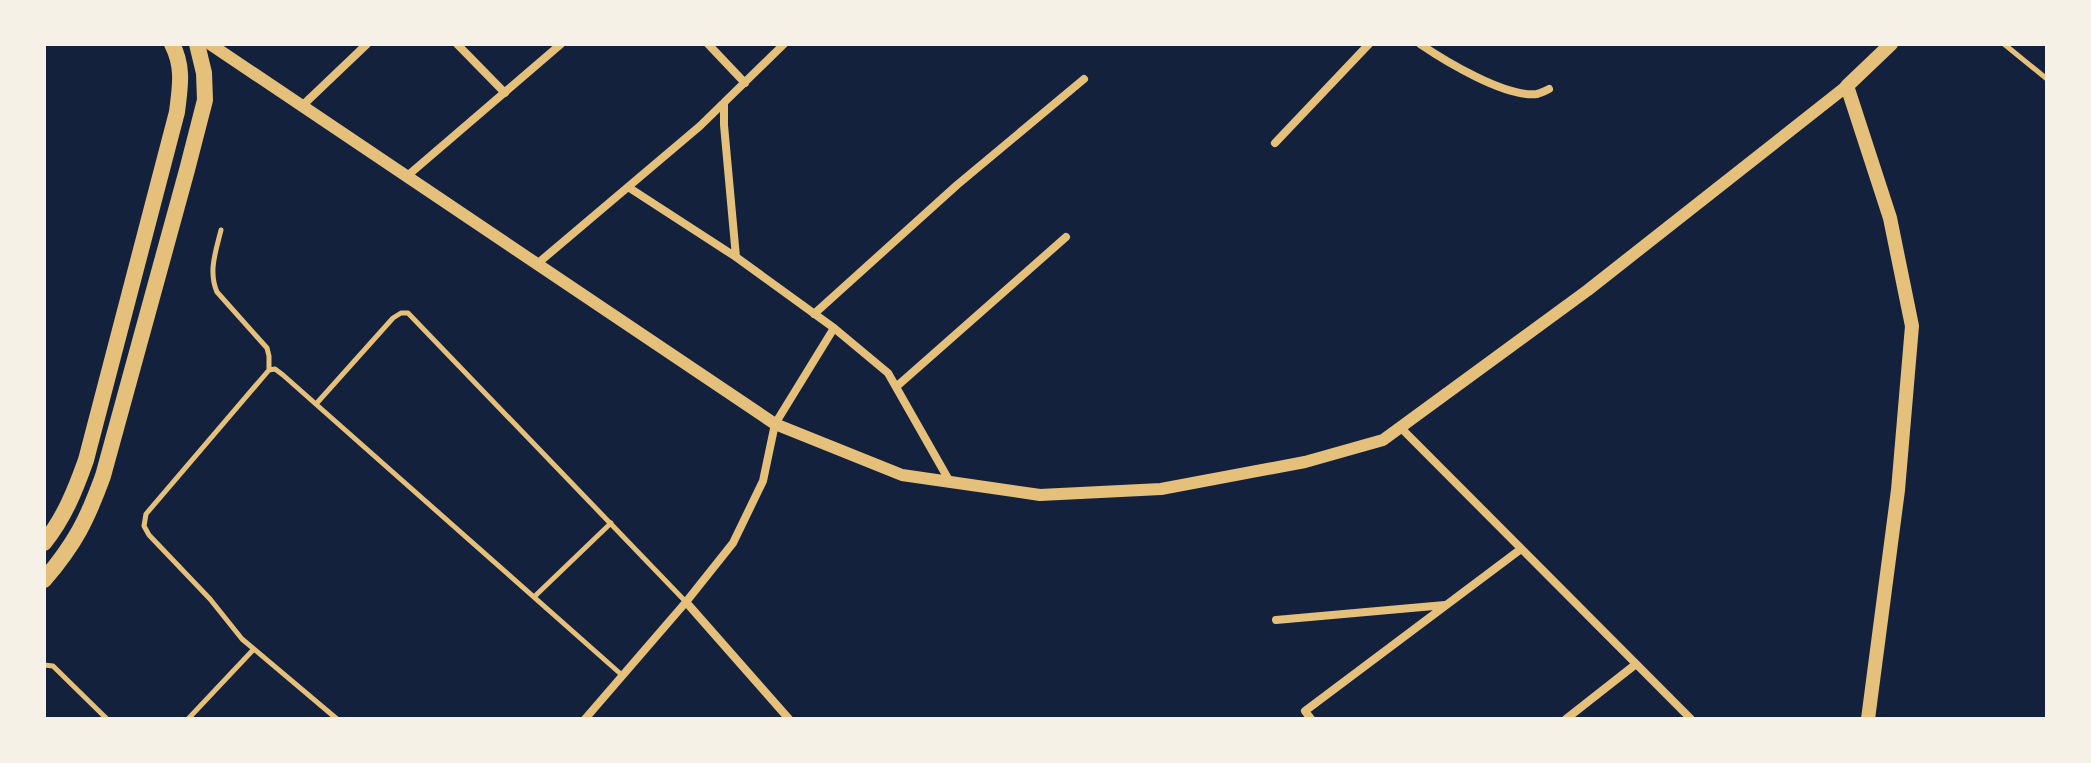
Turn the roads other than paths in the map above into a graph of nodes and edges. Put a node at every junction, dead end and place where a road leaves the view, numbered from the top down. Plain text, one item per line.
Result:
1 (172, 44) edge
2 (197, 44) edge
3 (210, 44) edge
4 (367, 44) edge
5 (457, 44) edge
6 (561, 44) edge
7 (708, 44) edge
8 (784, 44) edge
9 (1369, 44) edge
10 (1420, 44) edge
11 (1891, 44) edge
12 (2004, 44) edge
13 (1084, 79) dead end
14 (2047, 79) edge
15 (745, 83) junction
16 (1847, 86) junction
17 (1549, 89) dead end
18 (505, 93) junction
19 (724, 103) junction
20 (303, 105) junction
21 (1275, 143) dead end
22 (406, 177) junction
23 (628, 187) junction
24 (221, 230) dead end
25 (1066, 237) dead end
26 (736, 257) junction
27 (537, 264) junction
28 (814, 314) junction
29 (834, 328) junction
30 (269, 370) junction
31 (896, 387) junction
32 (316, 404) junction
33 (775, 424) junction
34 (1400, 427) junction
35 (950, 482) junction
36 (611, 523) junction
37 (44, 543) edge
38 (1521, 549) junction
39 (44, 580) edge
40 (534, 597) junction
41 (686, 602) junction
42 (1446, 605) junction
43 (1276, 620) dead end
44 (253, 650) junction
45 (1636, 664) junction
46 (44, 665) edge
47 (623, 676) junction
48 (107, 719) edge
49 (188, 719) edge
50 (337, 719) edge
51 (585, 719) edge
52 (789, 719) edge
53 (1311, 719) edge
54 (1566, 719) edge
55 (1691, 719) edge
56 (1868, 719) edge

1 - 37 main road
2 - 39 main road
3 - 20 street
4 - 20 street
5 - 18 street
6 - 18 street
7 - 15 street
8 - 15 street
9 - 21 street
10 - 17 street
11 - 16 main road
12 - 14 lane
13 - 28 street
15 - 19 street
16 - 34 street
16 - 56 main road
18 - 22 street
19 - 23 street
19 - 26 street
20 - 22 street
22 - 27 street
23 - 26 street
23 - 27 street
24 - 30 lane
25 - 31 street
26 - 28 street
27 - 33 street
28 - 29 street
29 - 31 street
29 - 33 street
30 - 32 lane
30 - 44 lane
31 - 35 street
32 - 36 lane
32 - 40 lane
33 - 35 street
33 - 41 street
34 - 35 street
34 - 38 street
36 - 40 lane
36 - 41 lane
38 - 42 street
38 - 45 street
40 - 47 lane
41 - 47 street
41 - 52 street
42 - 43 street
42 - 53 street
44 - 49 lane
44 - 50 lane
45 - 54 street
45 - 55 street
46 - 48 lane
47 - 51 street

